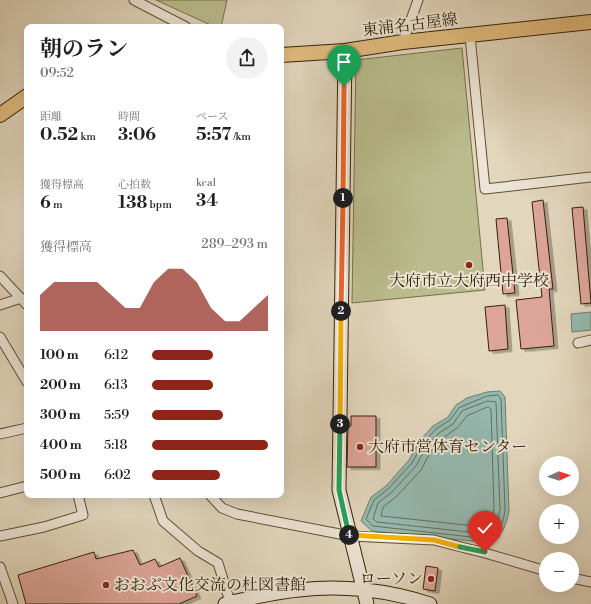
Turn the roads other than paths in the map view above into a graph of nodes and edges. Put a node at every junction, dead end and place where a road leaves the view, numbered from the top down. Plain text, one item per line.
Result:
1 (134, 0) edge
2 (418, 0) edge
3 (591, 22) edge
4 (180, 24) edge
5 (470, 36) junction
6 (403, 42) junction
7 (345, 51) junction
8 (284, 55) edge
9 (24, 98) edge
10 (0, 115) edge
11 (591, 177) edge
12 (0, 276) edge
13 (24, 302) edge
14 (0, 305) edge
15 (0, 337) edge
16 (591, 340) edge
17 (578, 343) dead end
18 (24, 377) edge
19 (24, 429) edge
20 (0, 434) edge
21 (24, 487) edge
22 (0, 494) edge
23 (79, 498) edge
24 (155, 498) edge
25 (213, 498) edge
26 (0, 536) edge
27 (350, 536) junction
28 (0, 567) edge
29 (539, 569) edge
30 (579, 579) edge
31 (591, 582) edge
32 (363, 590) junction
33 (227, 603) edge
34 (13, 604) edge
35 (367, 604) edge
36 (430, 604) edge

1 - 4 street
2 - 6 street
3 - 5 main road, 東浦名古屋線
5 - 6 main road, 東浦名古屋線
5 - 11 street
6 - 7 main road, 東浦名古屋線
7 - 8 main road, 東浦名古屋線
7 - 27 street
9 - 10 main road
12 - 13 street
13 - 14 street
15 - 18 street
16 - 17 street
19 - 20 street
21 - 22 street
23 - 26 street
24 - 33 street
25 - 27 street
27 - 29 street
27 - 32 street
28 - 34 street
30 - 31 street
32 - 33 street
32 - 35 street
32 - 36 street

